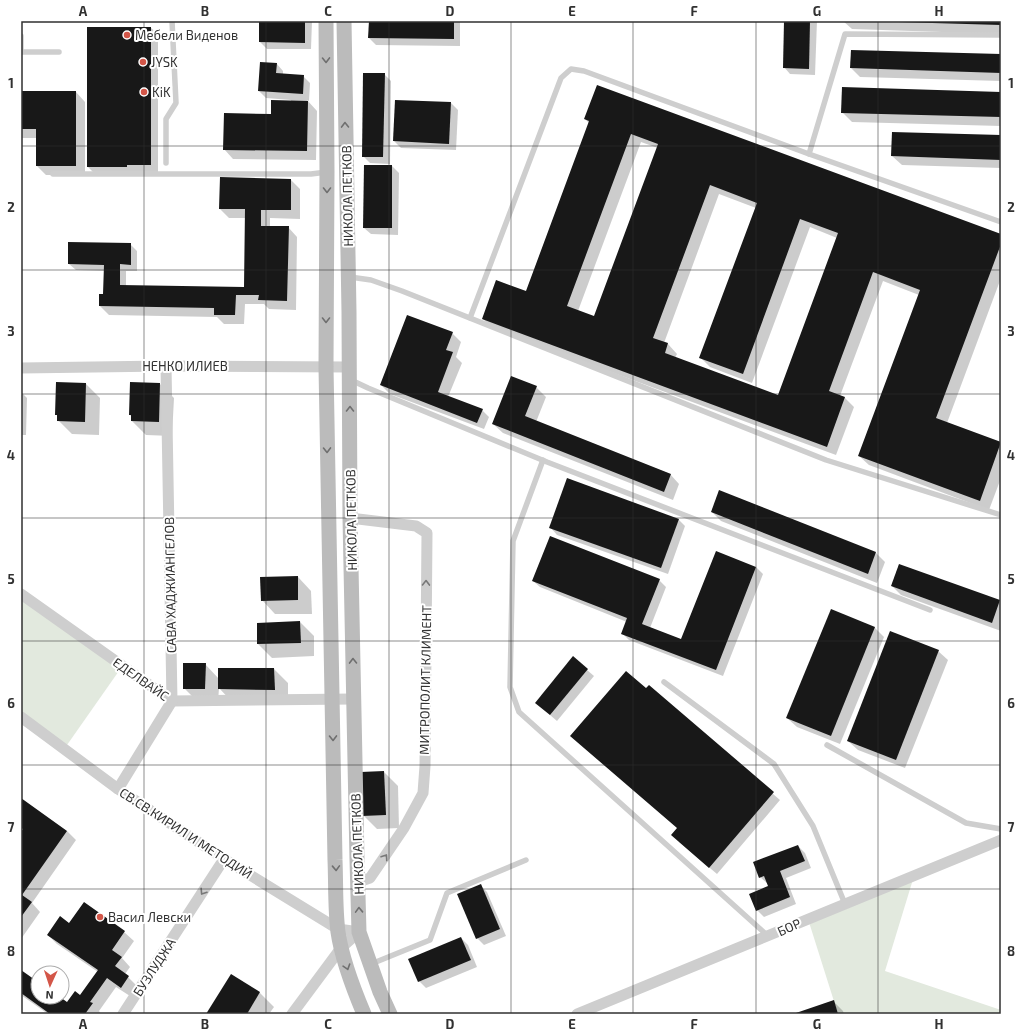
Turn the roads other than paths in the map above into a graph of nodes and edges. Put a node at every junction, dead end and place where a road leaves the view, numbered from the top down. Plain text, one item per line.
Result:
1 (172, 21) edge
2 (326, 21) edge
3 (344, 21) edge
4 (1001, 35) edge
5 (21, 36) edge
6 (21, 52) edge
7 (58, 52) dead end
8 (809, 154) junction
9 (166, 163) dead end
10 (327, 172) junction
11 (53, 174) dead end
12 (1001, 222) edge
13 (348, 276) junction
14 (470, 318) junction
15 (166, 366) junction
16 (326, 367) junction
17 (21, 368) edge
18 (349, 373) junction
19 (543, 460) junction
20 (1001, 516) edge
21 (350, 518) junction
22 (21, 594) edge
23 (930, 610) dead end
24 (664, 682) dead end
25 (332, 699) junction
26 (354, 700) junction
27 (172, 701) junction
28 (21, 717) edge
29 (827, 745) dead end
30 (118, 789) junction
31 (1001, 829) edge
32 (1001, 840) edge
33 (224, 859) junction
34 (526, 860) dead end
35 (358, 882) junction
36 (845, 904) junction
37 (338, 929) junction
38 (359, 932) junction
39 (768, 936) junction
40 (341, 948) junction
41 (370, 964) junction
42 (123, 1014) edge
43 (292, 1014) edge
44 (364, 1014) edge
45 (390, 1014) edge
46 (577, 1014) edge

1 - 9 lane
2 -> 10 main road, НИКОЛА ПЕТКОВ
13 -> 3 main road, НИКОЛА ПЕТКОВ
4 - 8 lane
5 - 6 lane
6 - 7 lane
8 - 12 lane
8 - 14 lane
10 - 11 lane
10 -> 16 main road, НИКОЛА ПЕТКОВ
13 - 14 lane
13 - 18 main road, НИКОЛА ПЕТКОВ
14 - 20 lane
15 - 16 street, НЕНКО ИЛИЕВ
15 - 17 street, НЕНКО ИЛИЕВ
15 - 27 street, САВА ХАДЖИАНГЕЛОВ
16 - 18 street, НЕНКО ИЛИЕВ
16 -> 25 main road, НИКОЛА ПЕТКОВ
18 - 19 lane
21 -> 18 main road, НИКОЛА ПЕТКОВ
19 - 23 lane
19 - 39 lane
26 -> 21 main road, НИКОЛА ПЕТКОВ
35 -> 21 street, МИТРОПОЛИТ КЛИМЕНТ
22 - 27 street, ЕДЕЛВАЙС
24 - 36 lane
25 - 26 street, ЕДЕЛВАЙС
25 - 27 street, ЕДЕЛВАЙС
25 -> 37 main road, НИКОЛА ПЕТКОВ
26 - 35 main road, НИКОЛА ПЕТКОВ
27 - 30 street
28 - 30 street, СВ.СВ.КИРИЛ И МЕТОДИЙ
29 - 31 lane
30 - 33 street, СВ.СВ.КИРИЛ И МЕТОДИЙ
32 - 36 street, БОР
33 - 37 street, СВ.СВ.КИРИЛ И МЕТОДИЙ
33 -> 42 street, БУЗЛУДЖА
34 - 41 lane
38 -> 35 main road, НИКОЛА ПЕТКОВ
36 - 39 street, БОР
37 - 38 street, СВ.СВ.КИРИЛ И МЕТОДИЙ
37 - 40 main road, НИКОЛА ПЕТКОВ
38 - 40 street
38 - 41 main road, НИКОЛА ПЕТКОВ
39 - 46 street, БОР
40 - 43 street
40 -> 44 main road, НИКОЛА ПЕТКОВ
41 - 45 main road, НИКОЛА ПЕТКОВ

